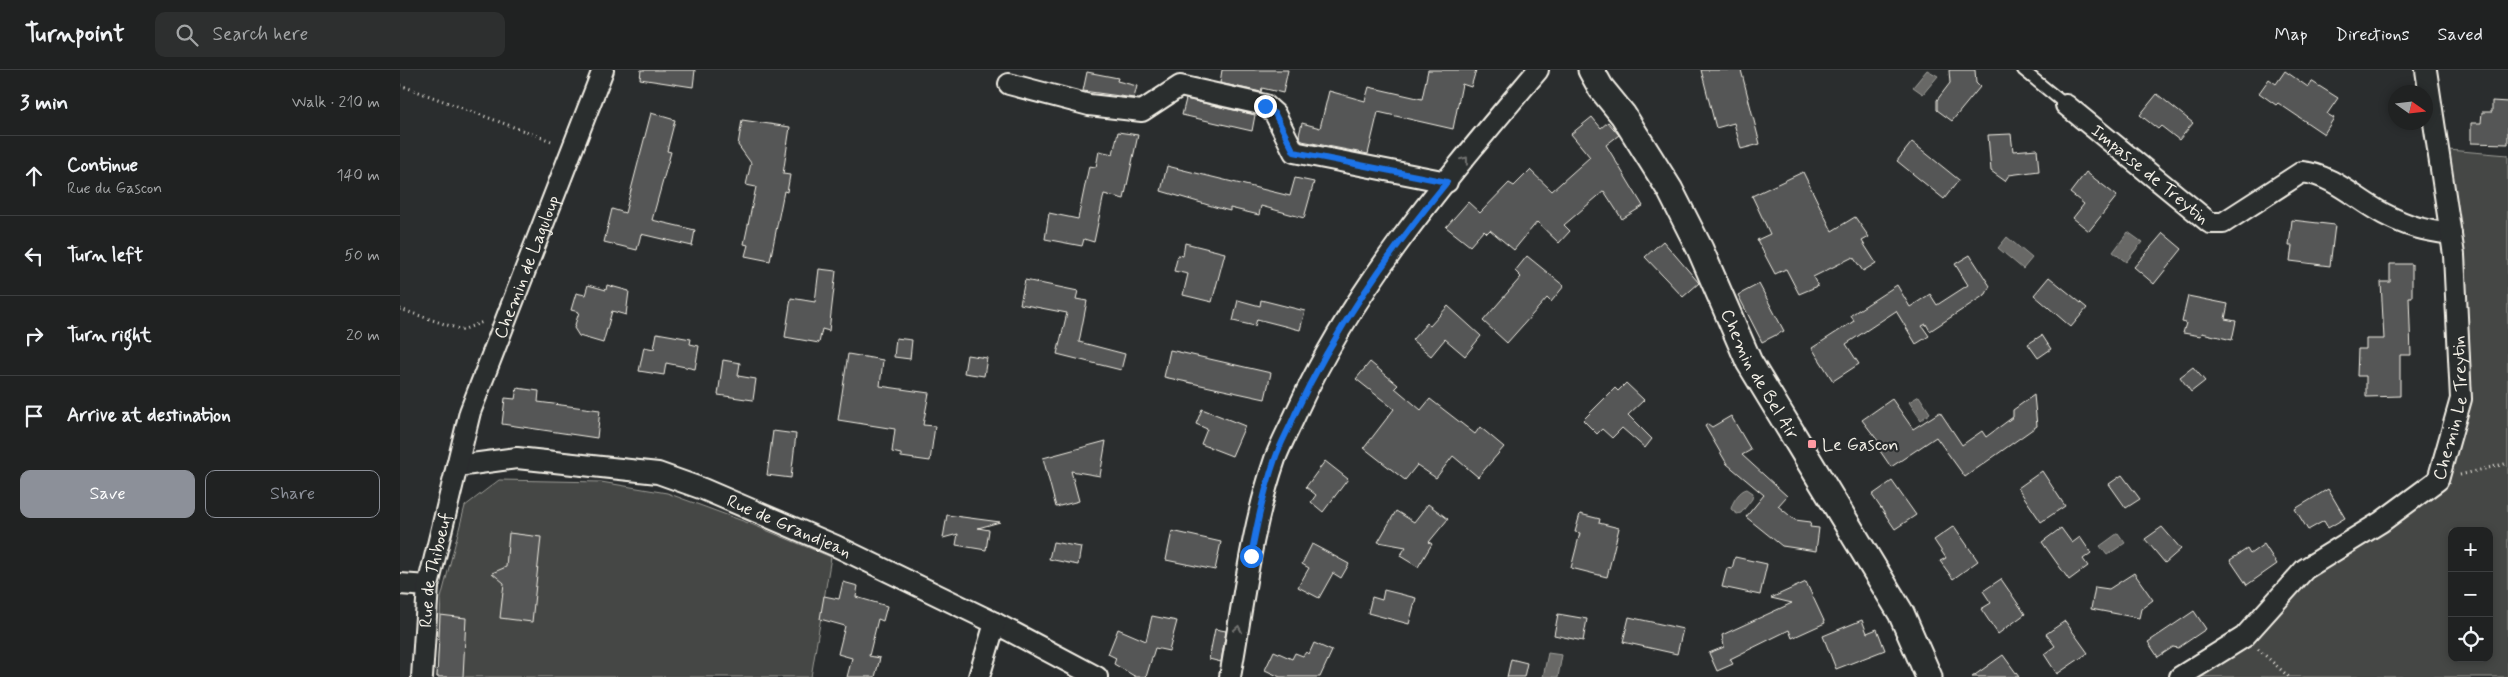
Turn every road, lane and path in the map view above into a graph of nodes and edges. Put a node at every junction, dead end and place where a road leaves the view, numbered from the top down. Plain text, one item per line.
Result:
1 (604, 70) edge
2 (1538, 70) edge
3 (1591, 70) edge
4 (2023, 70) edge
5 (2426, 70) edge
6 (1009, 84) dead end
7 (400, 85) edge
8 (2066, 105) joint
9 (558, 134) dead end
10 (555, 143) junction
11 (552, 152) dead end
12 (1447, 182) junction
13 (2451, 234) junction
14 (400, 308) edge
15 (486, 314) dead end
16 (2508, 462) edge
17 (457, 466) junction
18 (2438, 480) junction
19 (400, 584) edge
20 (428, 586) junction
21 (995, 623) junction
22 (2244, 637) junction
23 (422, 677) edge
24 (979, 677) edge
25 (1097, 677) edge
26 (1230, 677) edge
27 (1929, 677) edge
28 (2180, 677) edge
29 (2289, 677) edge

1 - 17 street, Chemin de Laguloup
12 -> 2 street
3 - 27 street, Chemin de Bel Air
4 - 8 lane
5 - 13 street, Chemin Le Treytin
6 - 12 street
7 - 10 path
8 - 13 street, Impasse de Treytin
9 - 10 path
10 - 11 path
26 -> 12 street
13 - 18 street, Chemin Le Treytin
14 - 15 path
16 - 18 path
17 - 20 street, Rue de Thiboeuf
17 - 21 street, Rue de Grandjean
18 - 22 street, Chemin Le Treytin
19 - 20 street
20 - 23 street, Rue de Thiboeuf
21 - 24 street
21 - 25 street, Rue de Grandjean
22 - 28 street, Chemin Le Treytin
22 - 29 path

